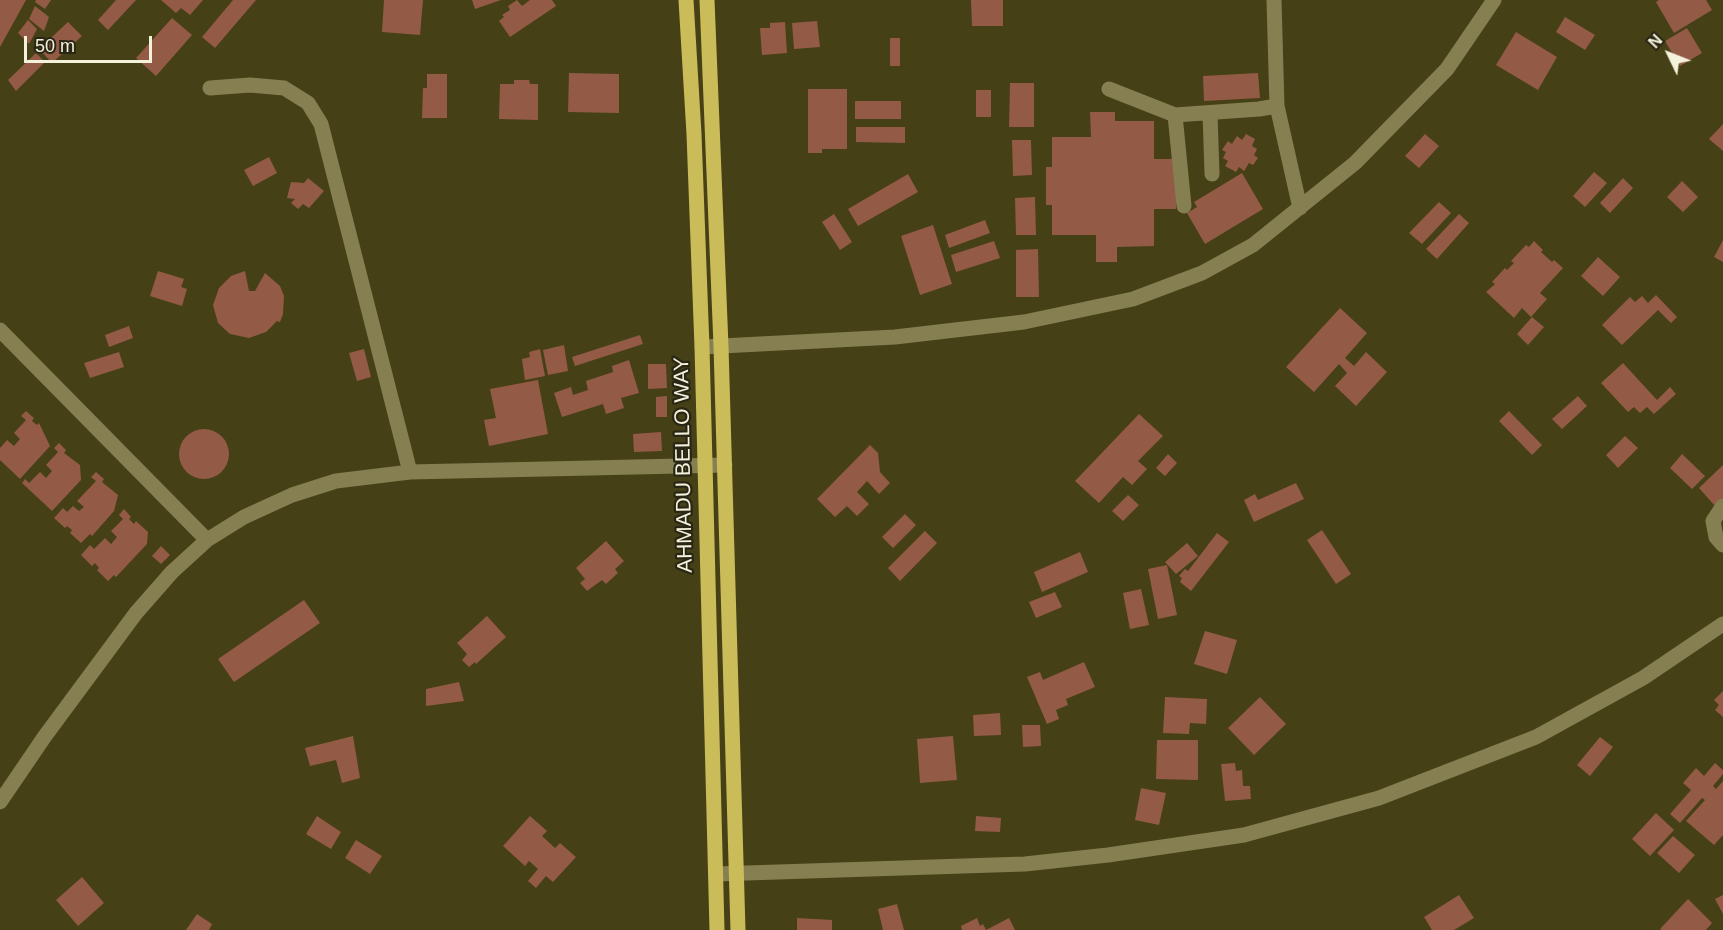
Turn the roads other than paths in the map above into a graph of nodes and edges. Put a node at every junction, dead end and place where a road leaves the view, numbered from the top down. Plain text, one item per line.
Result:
1 (686, 0) edge
2 (707, 0) edge
3 (1274, 0) edge
4 (1494, 0) edge
5 (210, 88) dead end
6 (1109, 89) dead end
7 (1277, 106) junction
8 (1210, 113) junction
9 (1175, 115) junction
10 (1212, 174) dead end
11 (1184, 206) dead end
12 (1300, 208) junction
13 (0, 330) edge
14 (721, 346) junction
15 (702, 347) junction
16 (725, 465) junction
17 (704, 466) junction
18 (410, 472) junction
19 (1723, 506) edge
20 (207, 540) junction
21 (1723, 545) edge
22 (1723, 624) edge
23 (0, 802) edge
24 (736, 873) junction
25 (716, 874) junction
26 (717, 930) edge
27 (738, 930) edge

1 - 15 main road, AHMADU BELLO WAY
2 - 14 main road, AHMADU BELLO WAY
3 - 7 street
4 - 12 street
5 - 18 street
6 - 9 street
7 - 8 street
7 - 12 street
8 - 9 street
8 - 10 street
9 - 11 street
12 - 14 street
13 - 20 street
14 - 15 street
14 - 16 main road, AHMADU BELLO WAY
15 - 17 main road, AHMADU BELLO WAY
16 - 17 street
16 - 24 main road, AHMADU BELLO WAY
17 - 18 street
17 - 25 main road, AHMADU BELLO WAY
18 - 20 street
19 - 21 street
20 - 23 street
22 - 24 street
24 - 25 street
24 - 27 main road, AHMADU BELLO WAY
25 - 26 main road, AHMADU BELLO WAY

